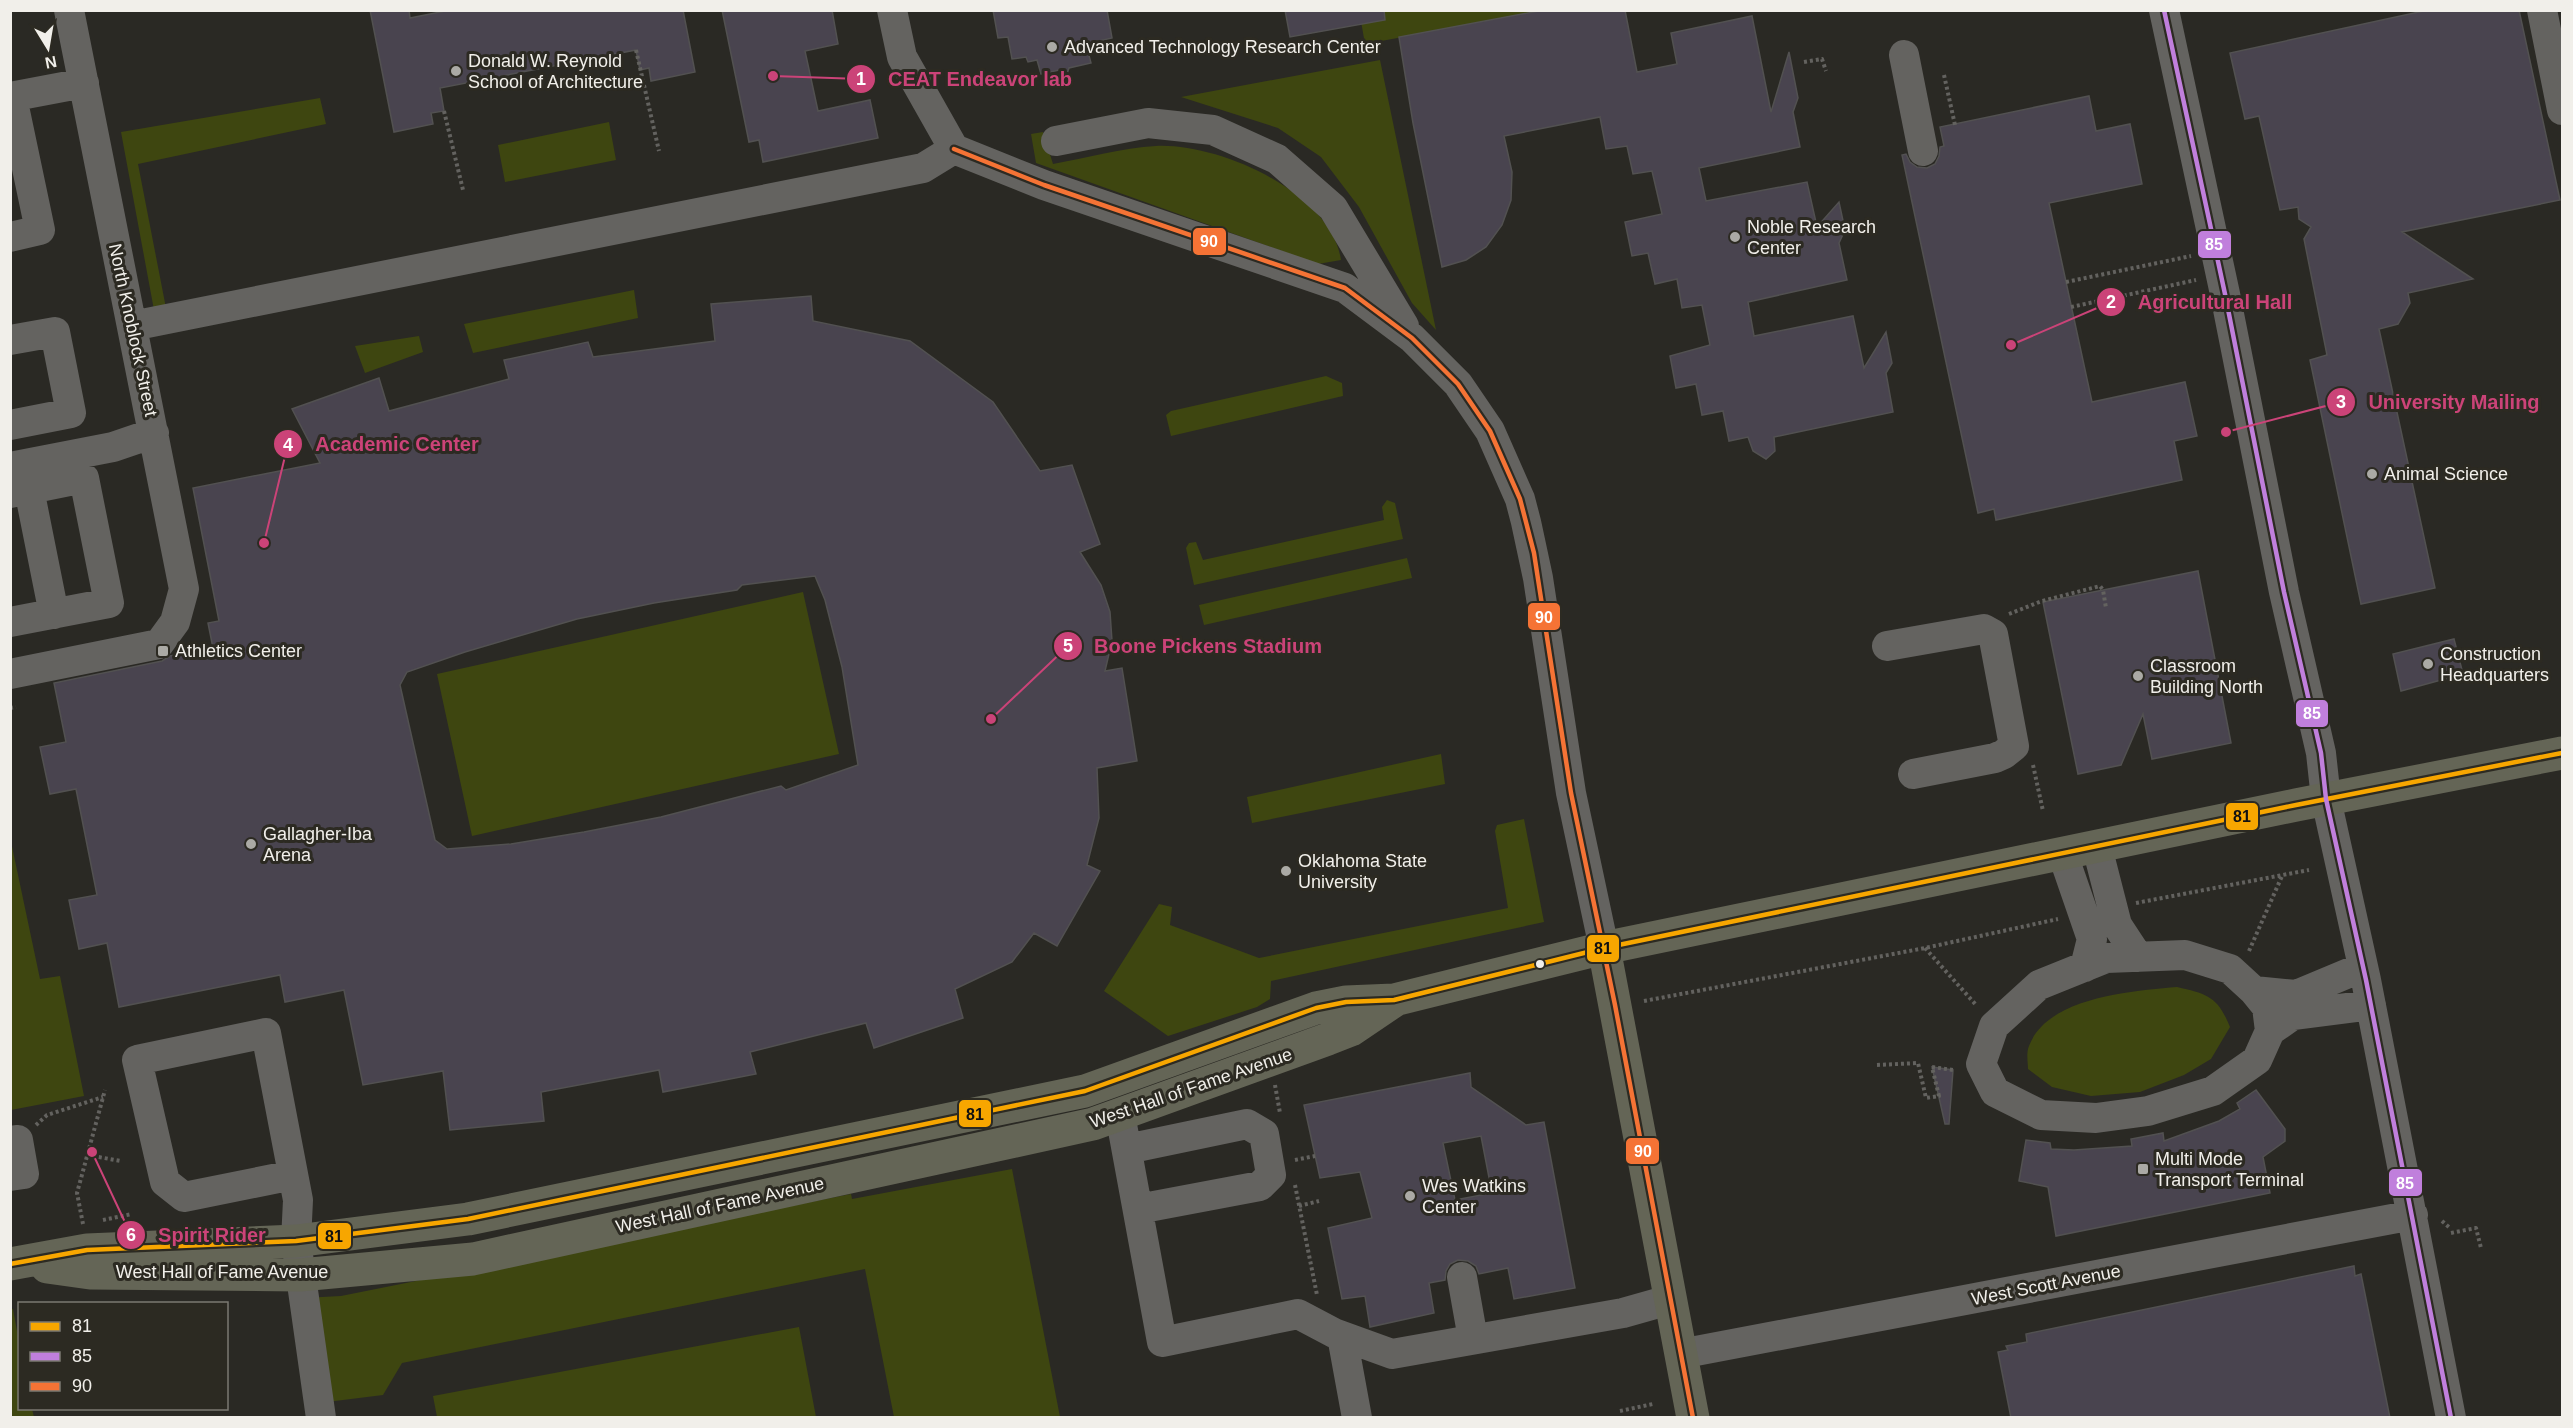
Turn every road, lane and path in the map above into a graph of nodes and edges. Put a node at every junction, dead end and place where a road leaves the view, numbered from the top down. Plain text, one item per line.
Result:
1 (69, 10) edge
2 (892, 10) edge
3 (2164, 10) edge
4 (2542, 10) edge
5 (636, 50) dead end
6 (2557, 52) edge
7 (1904, 55) dead end
8 (1804, 62) dead end
9 (1826, 71) dead end
10 (1944, 75) dead end
11 (84, 82) junction
12 (11, 97) edge
13 (2562, 110) edge
14 (444, 111) dead end
15 (1955, 124) dead end
16 (1056, 141) dead end
17 (954, 149) junction
18 (659, 151) dead end
19 (1923, 151) dead end
20 (463, 190) dead end
21 (10, 237) edge
22 (2192, 255) dead end
23 (2197, 280) dead end
24 (2066, 282) dead end
25 (2072, 307) dead end
26 (132, 326) junction
27 (1412, 338) junction
28 (10, 340) edge
29 (10, 425) edge
30 (154, 433) junction
31 (17, 483) edge
32 (2106, 608) dead end
33 (54, 614) junction
34 (10, 622) edge
35 (1988, 632) junction
36 (1887, 646) dead end
37 (10, 674) edge
38 (16, 707) dead end
39 (10, 708) edge
40 (2011, 748) junction
41 (2562, 753) edge
42 (1913, 774) dead end
43 (2326, 800) junction
44 (2043, 811) dead end
45 (2097, 847) junction
46 (2063, 855) junction
47 (2309, 870) dead end
48 (2282, 875) junction
49 (2113, 908) junction
50 (2084, 914) junction
51 (1604, 948) junction
52 (1925, 948) junction
53 (2239, 950) dead end
54 (2138, 957) junction
55 (2085, 967) junction
56 (2363, 967) junction
57 (2254, 991) junction
58 (1394, 1000) junction
59 (1644, 1001) dead end
60 (2370, 1005) junction
61 (1974, 1015) dead end
62 (2270, 1031) junction
63 (1954, 1059) dead end
64 (1877, 1065) dead end
65 (1953, 1070) junction
66 (1274, 1078) dead end
67 (1953, 1078) dead end
68 (105, 1090) dead end
69 (104, 1097) junction
70 (1120, 1114) junction
71 (1282, 1120) dead end
72 (14, 1140) edge
73 (1127, 1149) junction
74 (87, 1155) junction
75 (1315, 1156) dead end
76 (121, 1161) dead end
77 (1290, 1161) dead end
78 (293, 1174) junction
79 (10, 1176) edge
80 (1294, 1184) dead end
81 (1319, 1201) dead end
82 (1299, 1206) junction
83 (1138, 1209) junction
84 (2413, 1215) junction
85 (2442, 1221) dead end
86 (2450, 1228) dead end
87 (84, 1230) dead end
88 (2451, 1233) dead end
89 (296, 1241) junction
90 (2481, 1248) dead end
91 (14, 1264) edge
92 (300, 1275) junction
93 (1462, 1277) dead end
94 (1669, 1300) junction
95 (1333, 1331) junction
96 (1473, 1339) junction
97 (1680, 1354) junction
98 (1653, 1404) dead end
99 (1620, 1411) dead end
100 (321, 1418) edge
101 (1357, 1418) edge
102 (1693, 1418) edge
103 (2451, 1418) edge

1 - 11 street, North Knoblock Street
2 - 17 street
3 - 43 street
4 - 6 street
5 - 18 path
6 - 13 street
7 - 19 street
8 - 9 path
10 - 15 path
11 - 12 street
11 - 26 street, North Knoblock Street
12 - 21 street
14 - 20 path
16 - 27 street
17 - 26 street
17 - 27 street
22 - 24 path
23 - 25 path
26 - 30 street, North Knoblock Street
27 - 51 street
28 - 29 street
30 - 31 street
30 - 37 street, North Knoblock Street
31 - 33 street
31 - 33 street
32 - 35 path
33 - 34 street
35 - 36 street
35 - 40 street
38 - 39 path
40 - 42 street
40 - 44 path
41 - 43 main road, West Hall of Fame Avenue
43 - 45 main road, West Hall of Fame Avenue
43 - 56 street
45 - 46 main road, West Hall of Fame Avenue
45 - 49 street
46 - 50 street
46 - 51 main road, West Hall of Fame Avenue
47 - 48 path
48 - 49 path
48 - 53 path
49 - 54 street
50 - 52 path
50 - 55 street
51 - 58 main road, West Hall of Fame Avenue
51 - 94 main road
52 - 59 path
52 - 61 path
54 - 55 street
54 - 57 street
55 - 62 street
56 - 57 street
56 - 60 street
57 - 62 street
58 - 70 main road, West Hall of Fame Avenue
58 - 89 main road, West Hall of Fame Avenue
60 - 62 street
60 - 84 street
63 - 65 path
64 - 65 path
65 - 67 path
66 - 71 path
68 - 69 path
69 - 72 path
69 - 74 path
70 - 73 street
70 - 92 main road, West Hall of Fame Avenue
72 - 79 street
73 - 83 street
73 - 83 street
74 - 76 path
74 - 87 path
75 - 77 path
78 - 78 street
78 - 89 street
80 - 82 path
81 - 82 path
82 - 95 path
83 - 95 street
84 - 97 street, West Scott Avenue
84 - 103 street
85 - 86 path
88 - 90 path
89 - 91 main road, West Hall of Fame Avenue
89 - 92 street
91 - 92 main road, West Hall of Fame Avenue
92 - 100 street
93 - 96 street
94 - 96 street
94 - 97 main road
95 - 96 street
95 - 101 street
97 - 102 main road
98 - 99 path

